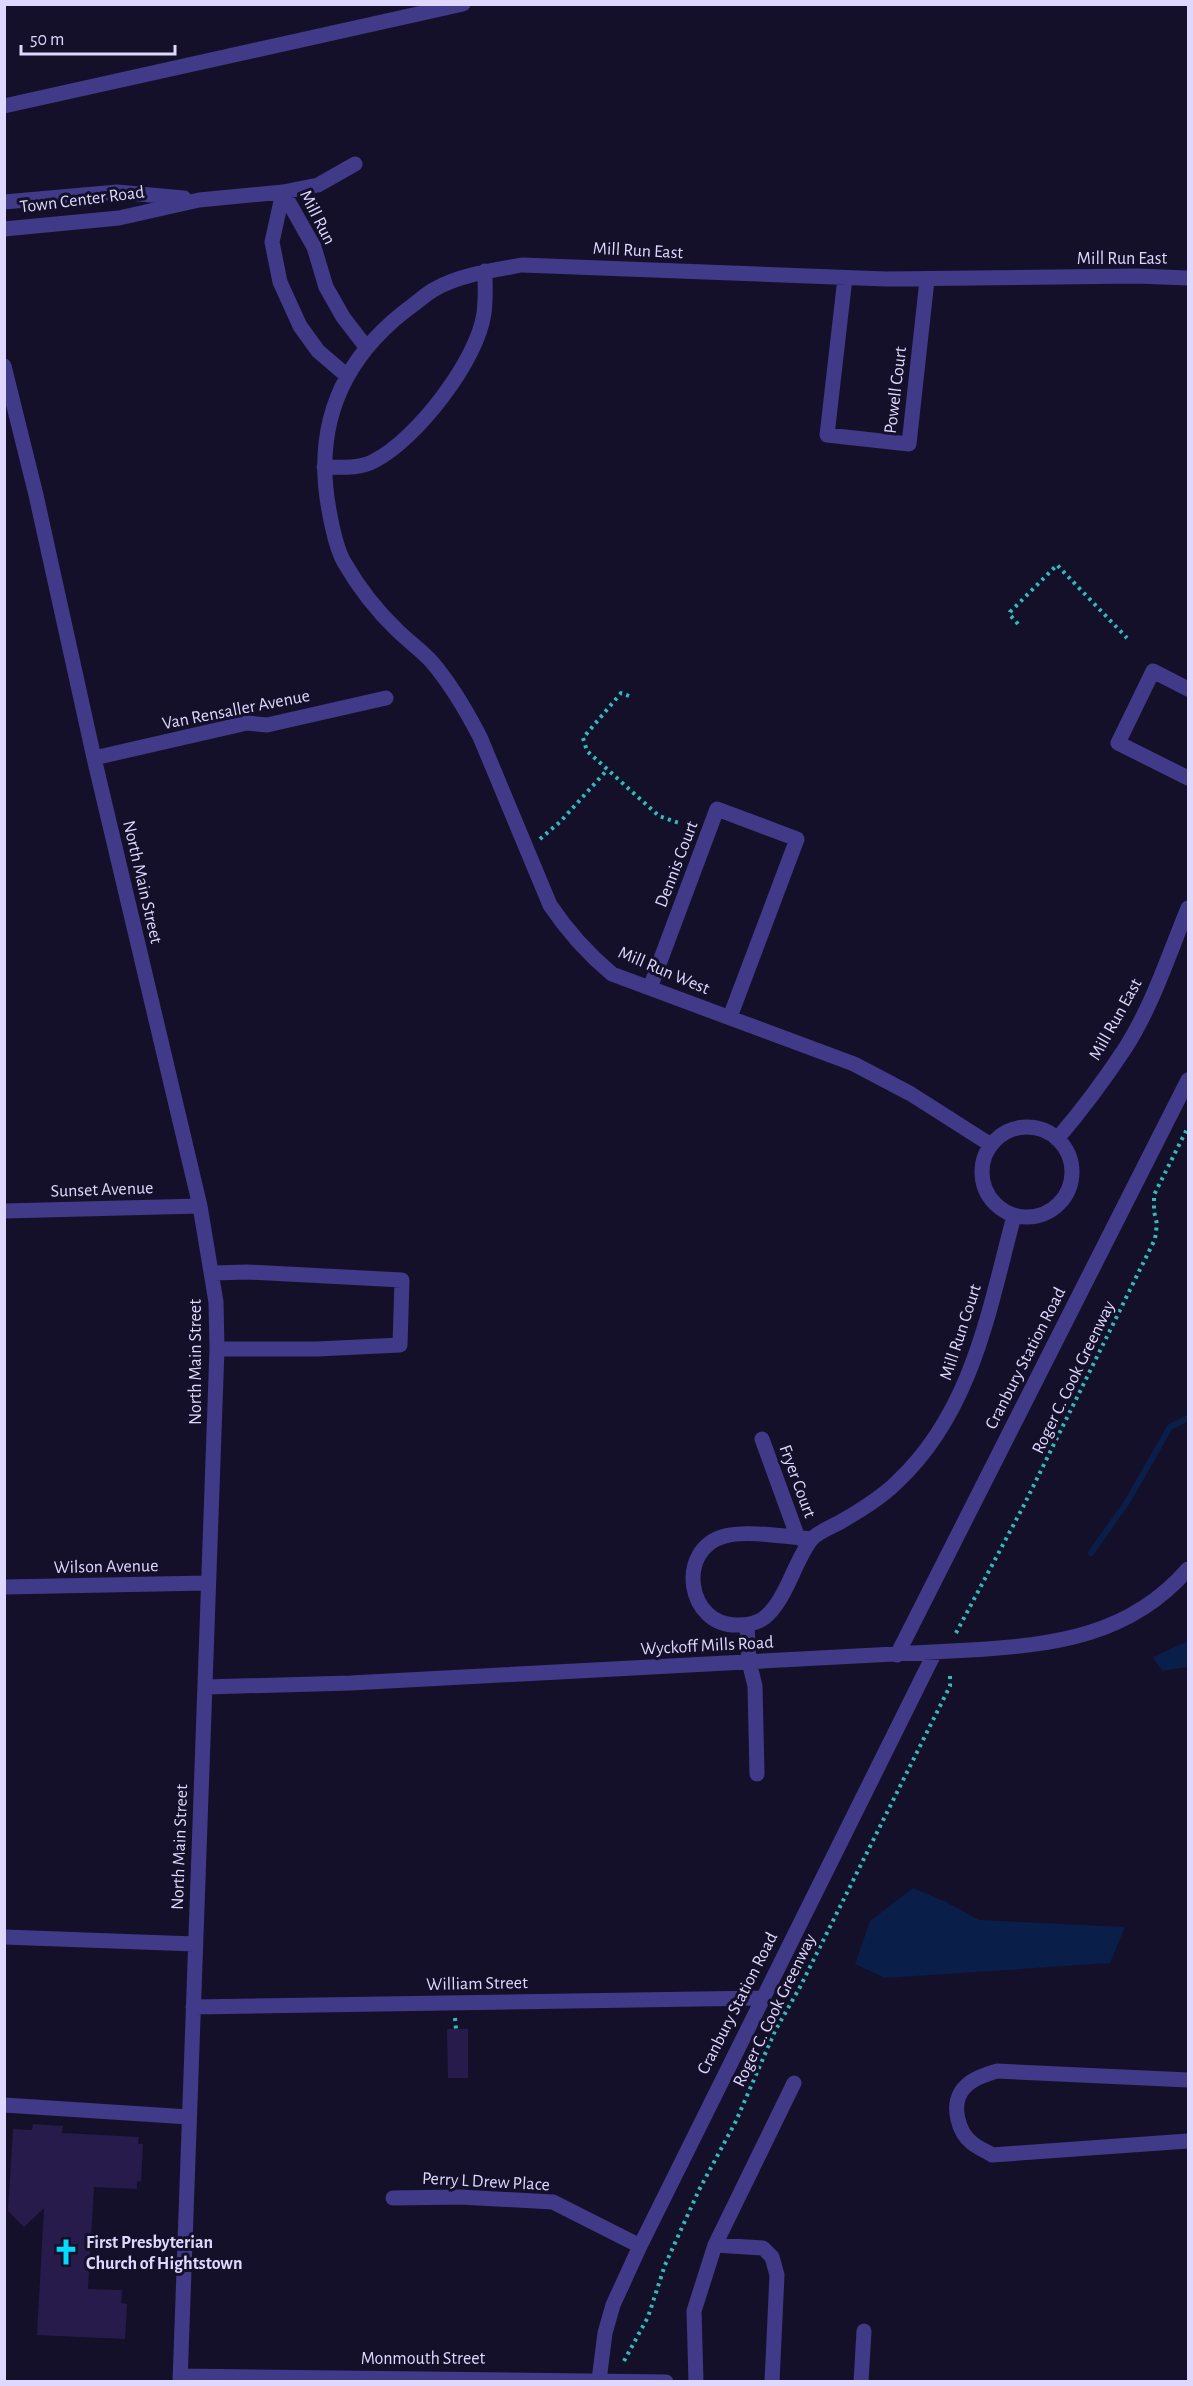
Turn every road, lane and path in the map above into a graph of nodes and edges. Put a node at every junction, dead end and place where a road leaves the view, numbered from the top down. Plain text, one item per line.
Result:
1 (463, 4) edge
2 (4, 106) edge
3 (355, 164) dead end
4 (283, 192) junction
5 (199, 200) junction
6 (4, 202) edge
7 (4, 229) edge
8 (485, 272) junction
9 (845, 278) junction
10 (1188, 278) edge
11 (927, 280) junction
12 (366, 346) junction
13 (4, 366) edge
14 (346, 375) junction
15 (324, 467) junction
16 (359, 588) joint
17 (1018, 624) dead end
18 (1127, 638) dead end
19 (1188, 689) edge
20 (629, 696) dead end
21 (386, 698) dead end
22 (94, 758) junction
23 (607, 770) junction
24 (1188, 778) edge
25 (679, 823) dead end
26 (525, 845) junction
27 (1188, 908) edge
28 (650, 988) junction
29 (730, 1017) junction
30 (1188, 1083) edge
31 (1188, 1126) edge
32 (1057, 1138) junction
33 (991, 1145) junction
34 (200, 1206) junction
35 (4, 1211) edge
36 (1014, 1216) junction
37 (213, 1273) junction
38 (217, 1349) junction
39 (762, 1439) dead end
40 (805, 1538) junction
41 (1188, 1569) edge
42 (208, 1583) junction
43 (4, 1587) edge
44 (747, 1625) junction
45 (956, 1633) dead end
46 (935, 1652) junction
47 (897, 1654) junction
48 (749, 1662) junction
49 (950, 1672) dead end
50 (206, 1687) junction
51 (757, 1774) dead end
52 (4, 1937) edge
53 (195, 1944) junction
54 (762, 1998) junction
55 (193, 2007) junction
56 (455, 2018) dead end
57 (456, 2029) dead end
58 (1188, 2080) edge
59 (794, 2083) dead end
60 (4, 2105) edge
61 (189, 2117) junction
62 (1188, 2141) edge
63 (393, 2198) dead end
64 (715, 2245) junction
65 (640, 2246) junction
66 (864, 2331) dead end
67 (624, 2361) dead end
68 (180, 2379) edge
69 (600, 2380) junction
70 (666, 2382) edge
71 (696, 2382) edge
72 (771, 2382) edge
73 (861, 2382) edge

1 - 2 street
3 - 4 street, Town Center Road
4 - 5 street, Town Center Road
4 - 12 street, Mill Run
4 - 14 street, Mill Run
5 - 6 street, Town Center Road
5 - 7 street, Town Center Road
8 - 9 street, Mill Run East
8 - 12 street, Mill Run East
8 - 15 street
9 - 11 street, Mill Run East
9 - 11 street, Powell Court
10 - 11 street, Mill Run East
12 - 14 street, Mill Run East
13 - 22 street, North Main Street
14 - 15 street, Mill Run East
15 - 16 street, Mill Run East
16 - 26 street, Mill Run West
17 - 18 path
19 - 24 street
20 - 23 path
21 - 22 street, Van Rensaller Avenue
22 - 34 street, North Main Street
23 - 25 path
23 - 26 path
26 - 28 street, Mill Run West
27 - 32 street, Mill Run East
28 - 29 street, Mill Run West
28 - 29 street, Dennis Court
29 - 33 street, Mill Run West
30 - 47 street, Cranbury Station Road
31 - 45 path, Roger C. Cook Greenway
32 - 33 street
32 - 36 street
33 - 36 street
34 - 35 street, Sunset Avenue
34 - 37 street, North Main Street
36 - 40 street, Mill Run Court
37 - 38 street, North Main Street
37 - 38 street
38 - 42 street, North Main Street
39 - 40 street, Fryer Court
40 - 44 street
40 - 44 street
41 - 46 street, Wyckoff Mills Road
42 - 43 street, Wilson Avenue
42 - 50 street, North Main Street
44 - 48 street
46 - 47 street, Wyckoff Mills Road
46 - 54 street, Cranbury Station Road
47 - 48 street, Wyckoff Mills Road
48 - 50 street, Wyckoff Mills Road
48 - 51 street
49 - 67 path, Roger C. Cook Greenway
50 - 53 street, North Main Street
52 - 53 street
53 - 55 street, North Main Street
54 - 55 street, William Street
54 - 65 street, Cranbury Station Road
55 - 61 street, North Main Street
56 - 57 path
58 - 62 street
59 - 64 street
60 - 61 street
61 - 68 street, North Main Street
63 - 65 street, Perry L Drew Place
64 - 71 street
64 - 72 street
65 - 69 street, Cranbury Station Road
66 - 73 street
68 - 69 street, Monmouth Street
69 - 70 street, Monmouth Street

